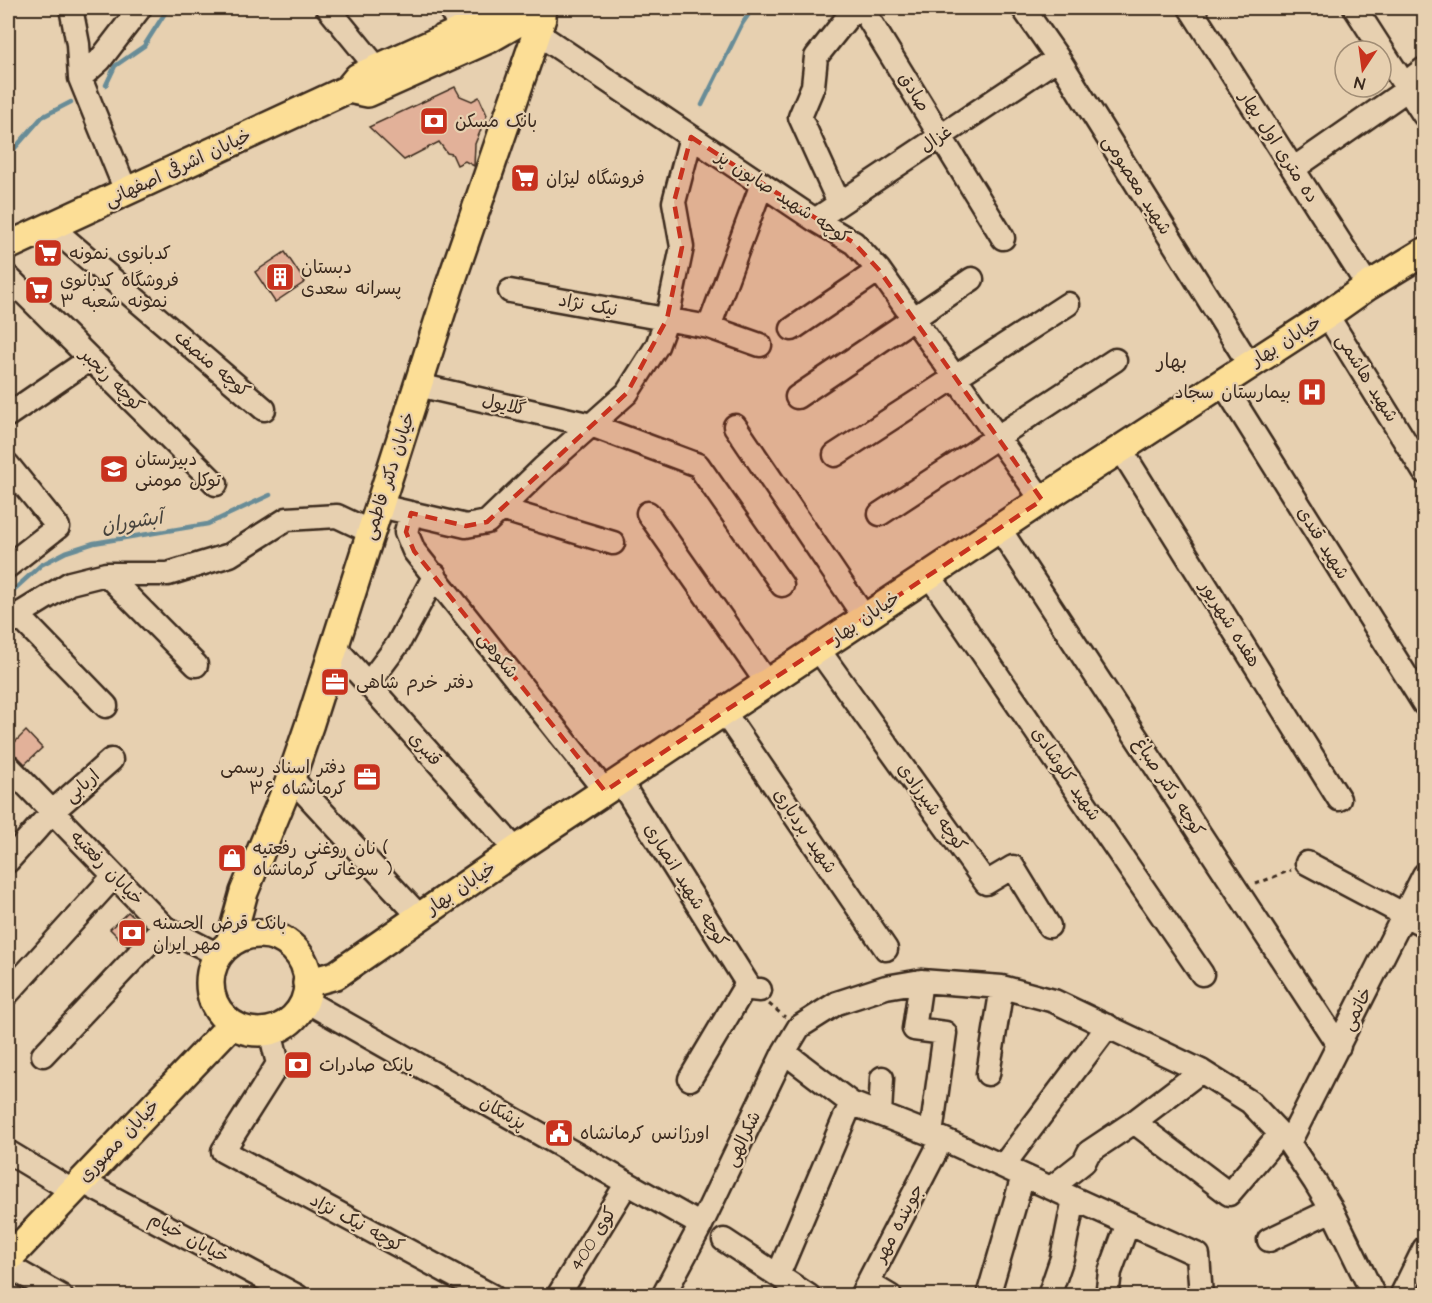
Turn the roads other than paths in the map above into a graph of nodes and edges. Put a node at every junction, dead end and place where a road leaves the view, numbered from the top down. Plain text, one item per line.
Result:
1 (71, 8) edge
2 (140, 8) edge
3 (328, 8) edge
4 (503, 8) edge
5 (855, 8) edge
6 (862, 8) edge
7 (1023, 8) edge
8 (1190, 8) edge
9 (1355, 8) edge
10 (539, 16) edge
11 (462, 28) edge
12 (1058, 58) junction
13 (377, 68) junction
14 (1425, 69) edge
15 (80, 78) junction
16 (522, 79) junction
17 (1406, 87) junction
18 (348, 89) junction
19 (1425, 115) edge
20 (941, 136) junction
21 (691, 137) junction
22 (1293, 169) junction
23 (762, 184) junction
24 (126, 191) junction
25 (839, 203) junction
26 (814, 220) junction
27 (50, 226) junction
28 (1003, 238) dead end
29 (8, 246) edge
30 (1425, 252) edge
31 (879, 270) junction
32 (8, 277) edge
33 (972, 279) dead end
34 (1368, 286) junction
35 (510, 291) dead end
36 (1068, 304) dead end
37 (1327, 315) junction
38 (914, 318) junction
39 (667, 320) junction
40 (709, 327) junction
41 (792, 329) dead end
42 (760, 345) dead end
43 (90, 359) junction
44 (1115, 360) dead end
45 (1249, 364) junction
46 (956, 378) junction
47 (1222, 382) junction
48 (418, 385) junction
49 (797, 397) dead end
50 (264, 409) dead end
51 (8, 415) edge
52 (591, 425) junction
53 (735, 426) dead end
54 (998, 438) junction
55 (1120, 448) junction
56 (835, 455) dead end
57 (8, 465) edge
58 (1425, 472) edge
59 (216, 484) dead end
60 (1042, 500) junction
61 (380, 506) junction
62 (501, 509) junction
63 (411, 513) junction
64 (648, 513) dead end
65 (880, 514) dead end
66 (999, 528) junction
67 (371, 532) junction
68 (614, 543) dead end
69 (8, 566) edge
70 (106, 574) junction
71 (435, 575) junction
72 (929, 575) junction
73 (782, 585) dead end
74 (865, 618) junction
75 (13, 620) edge
76 (334, 647) junction
77 (819, 649) junction
78 (196, 665) dead end
79 (767, 683) junction
80 (368, 684) junction
81 (1425, 704) edge
82 (106, 706) dead end
83 (724, 712) junction
84 (111, 760) dead end
85 (8, 766) edge
86 (291, 778) junction
87 (613, 786) junction
88 (1339, 799) dead end
89 (52, 812) junction
90 (516, 850) junction
91 (8, 861) edge
92 (1307, 863) road end
93 (1425, 875) edge
94 (114, 876) junction
95 (1404, 914) junction
96 (419, 916) junction
97 (1425, 925) edge
98 (1049, 926) dead end
99 (164, 927) junction
100 (224, 949) junction
101 (886, 949) dead end
102 (1202, 974) dead end
103 (921, 981) junction
104 (1002, 987) junction
105 (306, 992) junction
106 (8, 993) edge
107 (232, 1024) junction
108 (1108, 1026) junction
109 (270, 1031) junction
110 (1339, 1046) junction
111 (784, 1052) junction
112 (43, 1055) dead end
113 (1201, 1071) junction
114 (988, 1074) dead end
115 (882, 1078) dead end
116 (690, 1079) dead end
117 (851, 1103) junction
118 (880, 1114) junction
119 (1134, 1122) junction
120 (1285, 1139) junction
121 (934, 1143) junction
122 (8, 1152) edge
123 (1013, 1171) junction
124 (627, 1184) junction
125 (76, 1186) junction
126 (1051, 1188) junction
127 (1074, 1199) junction
128 (1332, 1210) junction
129 (1128, 1223) junction
130 (701, 1225) junction
131 (724, 1240) dead end
132 (1269, 1240) dead end
133 (1425, 1249) edge
134 (10, 1253) edge
135 (778, 1275) junction
136 (864, 1289) edge
137 (664, 1295) edge
138 (1373, 1295) edge
139 (61, 1296) edge
140 (297, 1296) edge
141 (492, 1296) edge
142 (558, 1296) edge
143 (809, 1296) edge
144 (891, 1296) edge
145 (988, 1296) edge
146 (1049, 1296) edge
147 (1107, 1296) edge
148 (1201, 1296) edge
149 (1401, 1296) edge

1 - 15 street
2 - 15 street
3 - 13 street
4 - 11 main road, خیابان اشرفی اصفهانی
5 - 25 street
6 - 20 street, صادق
7 - 12 street, شهید معصومی
8 - 22 street, ده متری اول بهار
9 - 17 street
10 - 11 main road, خیابان اشرفی اصفهانی
10 - 16 main road, خیابان دکتر فاطمی
10 - 21 street, کوچه شهید صابون پز
11 - 13 main road, خیابان اشرفی اصفهانی
11 - 16 main road
11 - 18 main road, خیابان اشرفی اصفهانی
12 - 20 street, غزال
12 - 45 street, شهید معصومی
13 - 18 main road, خیابان اشرفی اصفهانی
14 - 17 street
15 - 24 street
16 - 48 main road, خیابان دکتر فاطمی
17 - 19 street
17 - 22 street
18 - 24 main road, خیابان اشرفی اصفهانی
20 - 25 street, غزال
20 - 28 street, صادق
21 - 23 street, کوچه شهید صابون پز
21 - 39 street
22 - 34 street, ده متری اول بهار
23 - 26 street, کوچه شهید صابون پز
23 - 40 street
24 - 27 main road, خیابان اشرفی اصفهانی
25 - 26 street, غزال
26 - 31 street, کوچه شهید صابون پز
27 - 29 main road, خیابان اشرفی اصفهانی
27 - 50 street, کوچه منصف
30 - 34 main road, خیابان بهار
31 - 38 street, کوچه شهید صابون پز
31 - 41 street
32 - 43 street, کوچه رنجبر
33 - 38 street
34 - 37 main road, خیابان بهار
35 - 39 street, نیک نژاد
36 - 46 street
37 - 45 main road, خیابان بهار
37 - 58 street, شهید هاشمی
38 - 46 street, کوچه شهید صابون پز
38 - 49 street
39 - 40 street, نیک نژاد
39 - 52 street
40 - 42 street, نیک نژاد
43 - 51 street
43 - 59 street, کوچه رنجبر
44 - 54 street
45 - 47 main road, خیابان بهار
46 - 54 street, کوچه شهید صابون پز
46 - 56 street
47 - 55 main road, خیابان بهار
47 - 81 street, شهید قندی
48 - 52 street, گلایول
48 - 61 main road, خیابان دکتر فاطمی
52 - 62 street
52 - 73 street, گلایول
53 - 74 street
54 - 60 street, کوچه شهید صابون پز
54 - 65 street
55 - 60 main road, خیابان بهار
55 - 88 street, هفده شهریور
57 - 69 street
60 - 66 main road, خیابان بهار
61 - 63 street
61 - 67 main road, خیابان دکتر فاطمی
62 - 63 street
62 - 68 street
63 - 71 street, شکوهی
64 - 79 street
66 - 72 main road, خیابان بهار
66 - 110 street, کوچه دکتر صباغ
67 - 70 street
67 - 76 main road, خیابان دکتر فاطمی
70 - 75 street
70 - 78 street
71 - 80 street
71 - 87 street, شکوهی
72 - 74 main road, خیابان بهار
72 - 102 street, شهید کلوشادی
74 - 77 main road, خیابان بهار
75 - 82 street
76 - 80 street, قنبری
76 - 86 main road, خیابان دکتر فاطمی
77 - 79 main road, خیابان بهار
77 - 98 street, کوچه شیرزادی
79 - 83 main road, خیابان بهار
80 - 90 street, قنبری
83 - 87 main road, خیابان بهار
83 - 101 street, شهید بردباری
84 - 89 street, اربابی
85 - 89 street, خیابان رفعتیه
86 - 96 street
86 - 100 main road, خیابان دکتر فاطمی
87 - 90 main road, خیابان بهار
87 - 116 street, کوچه شهید انصاری
89 - 91 street, اربابی
89 - 94 street, خیابان رفعتیه
90 - 96 main road, خیابان بهار
92 - 95 street
93 - 95 street, خاتمی
94 - 99 street, خیابان رفعتیه
94 - 106 street
95 - 97 street
95 - 110 street, خاتمی
96 - 105 main road, خیابان بهار
99 - 100 street, خیابان رفعتیه
99 - 112 street
100 - 105 main road
100 - 107 main road
103 - 104 street
103 - 111 street, شکرالهی
103 - 121 street, جوینده مهر
104 - 108 street
104 - 114 street
105 - 109 main road
105 - 124 street, پزشکان
107 - 109 main road
107 - 125 main road, خیابان مصوری
108 - 113 street
108 - 123 street
109 - 141 street, کوچه نیک نژاد
110 - 120 street, خاتمی
111 - 117 street
111 - 130 street, شکرالهی
113 - 119 street
113 - 120 street
115 - 118 street
117 - 118 street
117 - 135 street
118 - 121 street
119 - 120 street, خاتمی
119 - 126 street
120 - 128 street
121 - 123 street
121 - 136 street, جوینده مهر
122 - 125 street, خیابان خیام
123 - 126 street
123 - 145 street
124 - 130 street, پزشکان
124 - 142 street, کوی 400
125 - 134 main road, خیابان مصوری
125 - 140 street, خیابان خیام
126 - 127 street
127 - 129 street
127 - 146 street
128 - 132 street
128 - 138 street
129 - 147 street
129 - 148 street
130 - 137 street, شکرالهی
131 - 135 street
133 - 149 street
134 - 139 street
135 - 143 street
136 - 144 street

